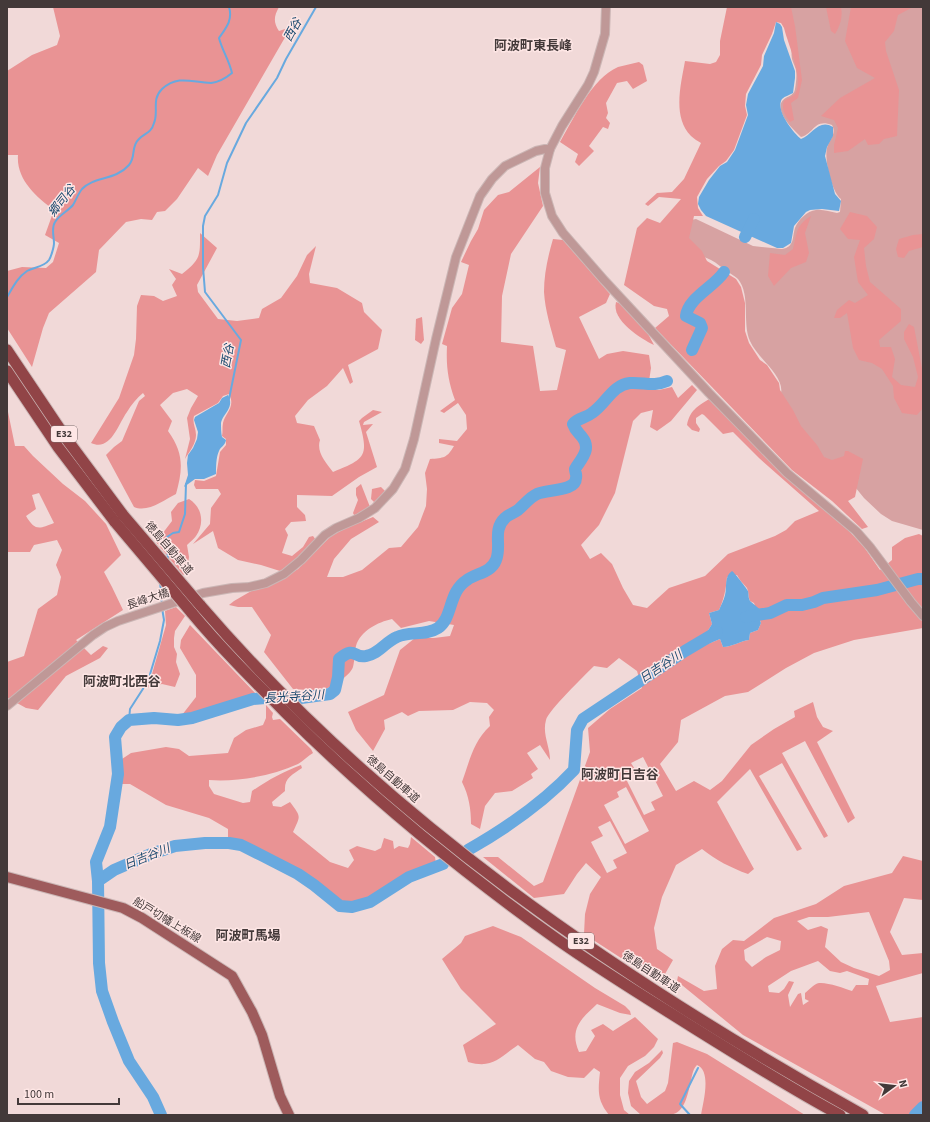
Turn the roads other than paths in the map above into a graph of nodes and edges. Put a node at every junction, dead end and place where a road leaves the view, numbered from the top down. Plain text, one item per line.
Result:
1 (606, 7) edge
2 (550, 149) junction
3 (7, 350) edge
4 (7, 371) edge
5 (119, 519) junction
6 (923, 616) edge
7 (7, 706) edge
8 (318, 737) junction
9 (7, 877) edge
10 (289, 1115) edge
11 (840, 1115) edge
12 (863, 1115) edge

1 - 2 street
2 - 6 street
2 - 7 street, 長峰大橋
3 - 5 highway, 徳島自動車道 / E32
4 - 5 highway, 徳島自動車道 / E32
5 - 8 highway, 徳島自動車道 / E32, bridge
5 - 8 highway, 徳島自動車道 / E32, bridge
8 - 11 highway, 徳島自動車道 / E32
8 - 12 highway, 徳島自動車道 / E32
9 - 10 main road, 船戸切幡上板線

